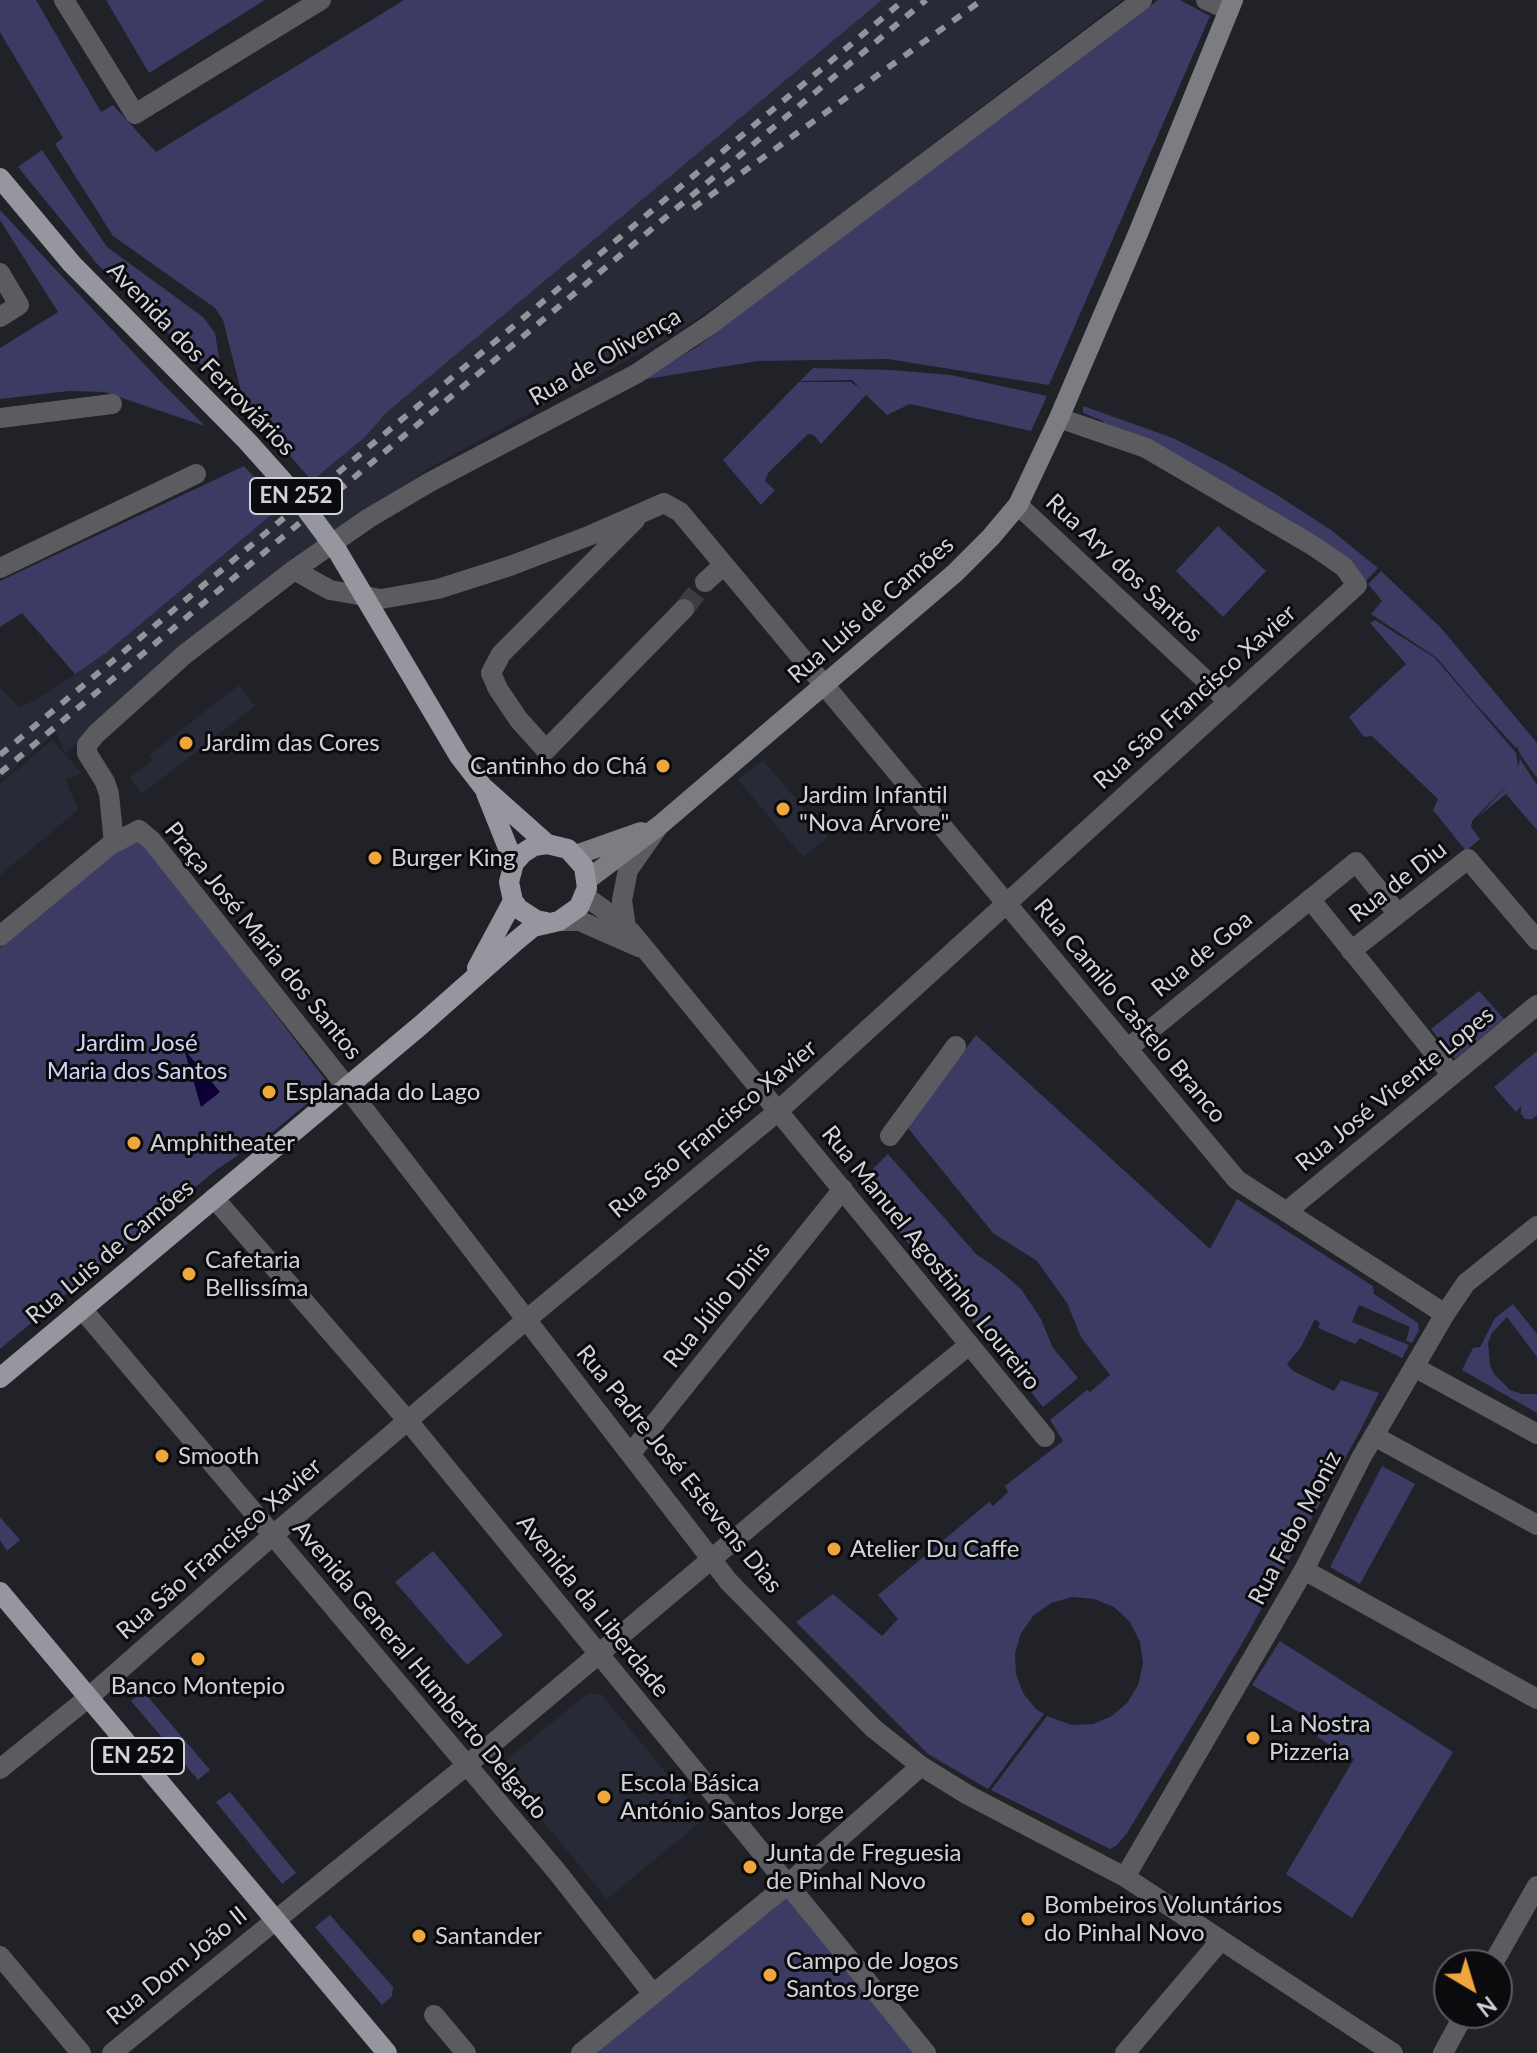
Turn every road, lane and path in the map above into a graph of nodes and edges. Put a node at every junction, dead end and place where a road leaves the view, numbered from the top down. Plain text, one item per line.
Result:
1 (64, 0) edge
2 (321, 0) edge
3 (1142, 0) edge
4 (1206, 0) edge
5 (1231, 5) edge
6 (0, 178) edge
7 (0, 273) edge
8 (0, 317) edge
9 (112, 404) dead end
10 (0, 418) edge
11 (1059, 418) junction
12 (196, 474) dead end
13 (1018, 505) junction
14 (643, 512) junction
15 (724, 565) junction
16 (0, 568) edge
17 (294, 570) junction
18 (705, 582) tunnel mouth
19 (684, 609) tunnel mouth
20 (824, 686) junction
21 (1229, 702) junction
22 (483, 787) junction
23 (660, 825) junction
24 (114, 843) junction
25 (547, 844) junction
26 (576, 855) junction
27 (514, 863) junction
28 (586, 888) junction
29 (1310, 899) junction
30 (513, 901) junction
31 (1006, 904) junction
32 (1398, 914) junction
33 (552, 921) junction
34 (626, 928) junction
35 (0, 936) edge
36 (1537, 940) edge
37 (643, 949) junction
38 (1351, 951) junction
39 (472, 978) junction
40 (1537, 1005) edge
41 (956, 1046) dead end
42 (1127, 1049) junction
43 (1452, 1075) junction
44 (346, 1086) junction
45 (777, 1112) junction
46 (890, 1136) dead end
47 (843, 1189) junction
48 (214, 1198) junction
49 (1286, 1212) junction
50 (1537, 1226) edge
51 (82, 1309) junction
52 (1445, 1314) junction
53 (526, 1320) junction
54 (969, 1345) junction
55 (1414, 1367) junction
56 (0, 1378) edge
57 (408, 1421) junction
58 (1537, 1434) edge
59 (1374, 1436) junction
60 (1045, 1437) dead end
61 (631, 1453) junction
62 (1537, 1525) edge
63 (272, 1536) junction
64 (713, 1559) junction
65 (1304, 1570) junction
66 (0, 1592) edge
67 (599, 1656) junction
68 (89, 1697) junction
69 (1537, 1699) edge
70 (467, 1765) junction
71 (921, 1766) junction
72 (0, 1769) edge
73 (1125, 1877) junction
74 (788, 1884) junction
75 (1537, 1886) edge
76 (275, 1920) junction
77 (1221, 1940) junction
78 (1501, 1949) edge
79 (0, 1956) edge
80 (653, 1994) junction
81 (434, 2015) dead end
82 (1456, 2029) edge
83 (81, 2053) edge
84 (112, 2053) edge
85 (387, 2053) edge
86 (466, 2053) edge
87 (581, 2053) edge
88 (926, 2053) edge
89 (1125, 2053) edge
90 (1393, 2053) edge
91 (1443, 2053) edge

1 - 2 street
3 - 17 street, Rua de Olivença
4 - 5 street
5 - 11 main road, Rua Luís de Camões
6 - 22 main road, Avenida dos Ferroviários / EN 252
7 - 8 street
9 - 10 street
11 - 13 main road, Rua Luís de Camões
11 - 21 street, Rua São Francisco Xavier
12 - 16 street
13 - 20 main road, Rua Luís de Camões
13 - 21 street, Rua Ary dos Santos
14 - 15 street, Rua Camilo Castelo Branco
14 - 17 street
14 - 19 street
15 - 18 street
15 - 20 street, Rua Camilo Castelo Branco
17 - 24 street, Rua de Olivença
20 - 23 main road, Rua Luís de Camões
20 - 31 street, Rua Camilo Castelo Branco
21 - 31 street, Rua São Francisco Xavier
22 - 25 main road, Avenida dos Ferroviários / EN 252
22 - 27 main road, Avenida dos Ferroviários / EN 252
23 - 26 main road
23 - 28 main road, Rua Luís de Camões
23 - 34 street
24 - 35 street
24 - 44 street, Praça José Maria dos Santos
25 - 26 main road, EN 252
25 - 27 main road
26 - 28 main road
27 - 30 main road, EN 252
28 - 33 main road, EN 252
28 - 34 street, Rua Manuel Agostinho Loureiro
29 - 32 street, Rua de Goa
29 - 38 street
29 - 42 street, Rua de Goa
30 - 33 main road
30 - 39 main road, EN 252
31 - 42 street, Rua Camilo Castelo Branco
31 - 45 street, Rua São Francisco Xavier
32 - 36 street, Rua de Diu
32 - 38 street, Rua de Diu
33 - 37 street
33 - 39 main road, EN 252
34 - 37 street, Rua Manuel Agostinho Loureiro
37 - 45 street, Rua Manuel Agostinho Loureiro
38 - 43 street
39 - 44 main road, Rua Luis de Camões / EN 252
40 - 43 street, Rua José Vicente Lopes
41 - 46 street
42 - 49 street, Rua Camilo Castelo Branco
43 - 49 street, Rua José Vicente Lopes
44 - 48 main road, Rua Luis de Camões / EN 252
44 - 53 street, Rua Padre José Estevens Dias
45 - 47 street, Rua Manuel Agostinho Loureiro
45 - 53 street, Rua São Francisco Xavier
47 - 54 street, Rua Manuel Agostinho Loureiro
47 - 61 street, Rua Júlio Dinis
48 - 51 main road, Rua Luis de Camões / EN 252
48 - 57 street, Avenida da Liberdade
49 - 52 street, Rua Camilo Castelo Branco
50 - 52 street, Rua Febo Moniz
51 - 56 main road, Rua Luis de Camões / EN 252
51 - 63 street, Avenida General Humberto Delgado
52 - 55 street, Rua Febo Moniz
53 - 57 street, Rua São Francisco Xavier
53 - 61 street, Rua Padre José Estevens Dias
54 - 60 street, Rua Manuel Agostinho Loureiro
54 - 64 street, Rua Dom João II
55 - 58 street
55 - 59 street, Rua Febo Moniz
57 - 63 street, Rua São Francisco Xavier
57 - 67 street, Avenida da Liberdade
59 - 62 street
59 - 65 street, Rua Febo Moniz
61 - 64 street, Rua Padre José Estevens Dias
63 - 68 street, Rua São Francisco Xavier
63 - 70 street, Avenida General Humberto Delgado
64 - 67 street, Rua Dom João II
64 - 71 street, Rua Padre José Estevens Dias
65 - 69 street
65 - 73 street, Rua Febo Moniz
66 - 68 main road, EN 252
67 - 70 street, Rua Dom João II
67 - 74 street, Avenida da Liberdade
68 - 72 street, Rua São Francisco Xavier
68 - 76 main road, EN 252
70 - 76 street, Rua Dom João II
70 - 80 street, Avenida General Humberto Delgado
71 - 73 street, Rua Padre José Estevens Dias
71 - 74 street
73 - 77 street, Rua Padre José Estevens Dias
74 - 80 street
74 - 88 street, Avenida da Liberdade
75 - 78 street
76 - 84 street, Rua Dom João II
76 - 85 main road, EN 252
77 - 89 street
77 - 90 street, Rua Padre José Estevens Dias
79 - 83 street
80 - 87 street
81 - 86 street
82 - 91 street

